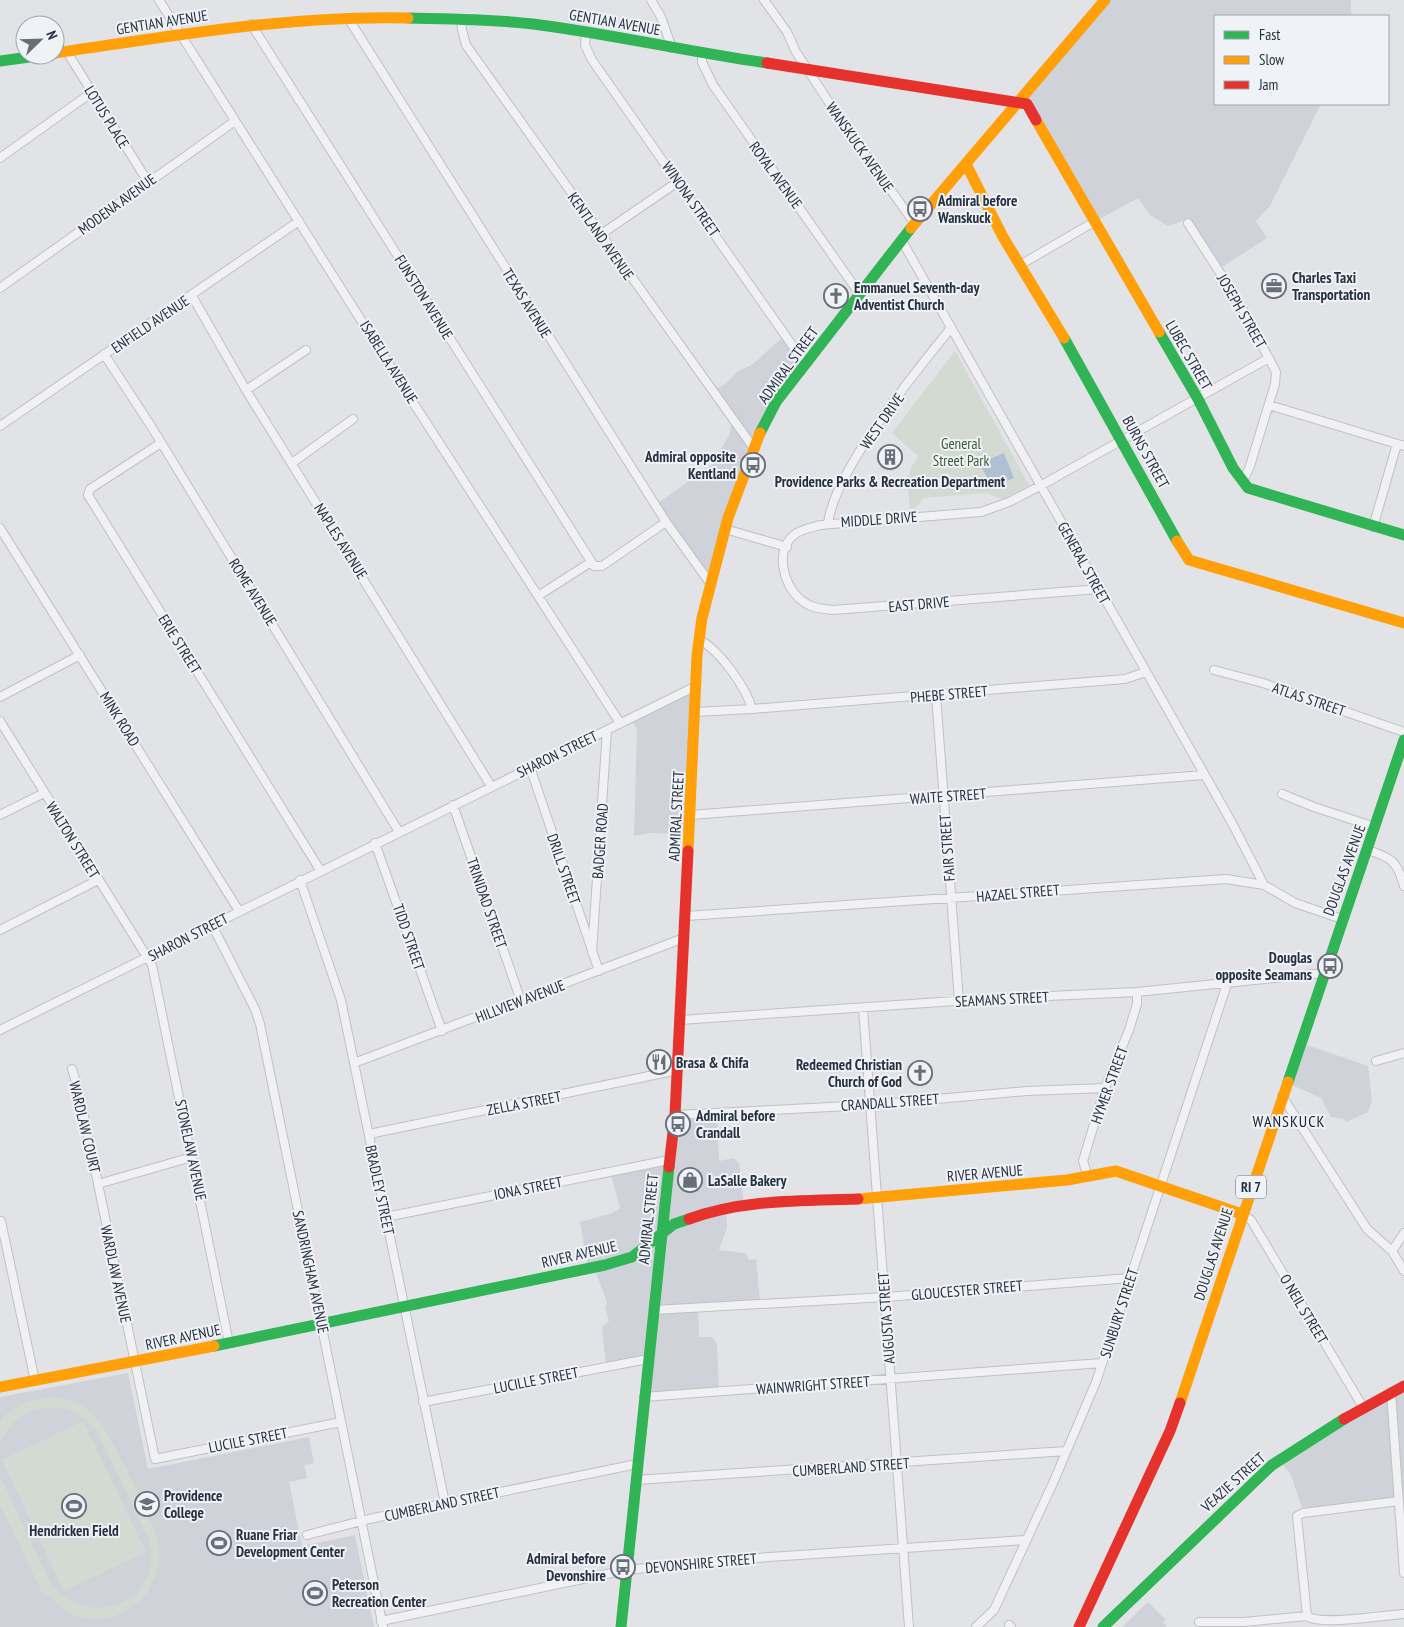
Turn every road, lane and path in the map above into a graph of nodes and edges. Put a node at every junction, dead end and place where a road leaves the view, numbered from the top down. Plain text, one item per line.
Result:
1 (159, 0) edge
2 (651, 0) edge
3 (764, 0) edge
4 (1105, 0) edge
5 (348, 18) junction
6 (461, 19) junction
7 (251, 24) junction
8 (586, 33) junction
9 (180, 35) junction
10 (672, 48) junction
11 (67, 52) joint
12 (702, 54) junction
13 (15, 59) edge
14 (0, 61) edge
15 (807, 68) junction
16 (91, 93) junction
17 (1018, 102) junction
18 (235, 121) junction
19 (0, 158) edge
20 (966, 164) junction
21 (679, 181) junction
22 (148, 182) junction
23 (299, 221) junction
24 (1094, 222) junction
25 (1188, 222) dead end
26 (916, 224) junction
27 (600, 235) junction
28 (902, 241) junction
29 (1020, 265) junction
30 (0, 288) edge
31 (859, 292) junction
32 (192, 296) junction
33 (951, 328) junction
34 (306, 350) dead end
35 (104, 354) junction
36 (1269, 358) junction
37 (808, 362) junction
38 (246, 390) junction
39 (1198, 399) junction
40 (1269, 405) junction
41 (353, 419) dead end
42 (0, 426) edge
43 (1122, 440) junction
44 (162, 443) junction
45 (1401, 445) edge
46 (752, 447) junction
47 (292, 462) junction
48 (1244, 479) junction
49 (1040, 486) junction
50 (666, 522) junction
51 (828, 523) junction
52 (1373, 527) junction
53 (0, 528) edge
54 (725, 529) junction
55 (1404, 536) edge
56 (787, 547) junction
57 (591, 562) junction
58 (710, 584) junction
59 (1099, 589) junction
60 (538, 596) junction
61 (1404, 624) edge
62 (700, 640) junction
63 (80, 655) junction
64 (1214, 670) dead end
65 (1146, 672) junction
66 (696, 686) junction
67 (936, 695) junction
68 (0, 697) edge
69 (752, 709) junction
70 (695, 712) junction
71 (0, 721) edge
72 (620, 724) junction
73 (607, 730) junction
74 (1404, 732) edge
75 (1404, 740) edge
76 (530, 767) junction
77 (1204, 775) junction
78 (491, 786) junction
79 (44, 793) junction
80 (1282, 794) dead end
81 (943, 797) junction
82 (453, 805) junction
83 (0, 815) edge
84 (691, 815) junction
85 (1375, 827) junction
86 (399, 832) junction
87 (375, 843) junction
88 (1368, 850) junction
89 (320, 870) junction
90 (98, 880) junction
91 (300, 880) junction
92 (1264, 885) junction
93 (1404, 886) edge
94 (950, 898) junction
95 (239, 911) junction
96 (686, 916) junction
97 (1342, 919) junction
98 (212, 925) junction
99 (0, 930) edge
100 (684, 938) junction
101 (592, 952) junction
102 (148, 958) junction
103 (599, 971) junction
104 (1324, 973) junction
105 (1227, 984) junction
106 (1137, 992) junction
107 (521, 1001) junction
108 (959, 1001) junction
109 (863, 1008) junction
110 (680, 1020) junction
111 (0, 1030) edge
112 (442, 1031) junction
113 (1404, 1054) edge
114 (1376, 1061) dead end
115 (354, 1063) junction
116 (72, 1069) dead end
117 (678, 1070) junction
118 (1105, 1088) junction
119 (1282, 1096) junction
120 (869, 1105) junction
121 (676, 1115) junction
122 (368, 1134) junction
123 (192, 1158) junction
124 (669, 1160) junction
125 (1088, 1177) junction
126 (98, 1184) junction
127 (1162, 1186) junction
128 (876, 1198) junction
129 (1242, 1214) junction
130 (386, 1217) junction
131 (1, 1221) edge
132 (1404, 1233) edge
133 (661, 1235) junction
134 (1392, 1251) junction
135 (1404, 1271) edge
136 (1130, 1278) junction
137 (886, 1297) junction
138 (405, 1307) junction
139 (654, 1310) junction
140 (322, 1324) junction
141 (229, 1343) junction
142 (648, 1359) junction
143 (135, 1362) junction
144 (1102, 1363) junction
145 (891, 1378) junction
146 (35, 1381) junction
147 (1404, 1386) edge
148 (0, 1387) edge
149 (1391, 1392) junction
150 (644, 1397) junction
151 (423, 1402) junction
152 (1363, 1407) junction
153 (341, 1422) junction
154 (1066, 1451) junction
155 (155, 1459) joint
156 (638, 1464) junction
157 (896, 1464) junction
158 (636, 1480) junction
159 (1399, 1502) junction
160 (445, 1503) junction
161 (361, 1522) junction
162 (307, 1535) dead end
163 (1025, 1540) junction
164 (904, 1549) junction
165 (626, 1570) junction
166 (1404, 1573) edge
167 (1404, 1614) edge
168 (1307, 1616) junction
169 (1199, 1622) dead end
170 (382, 1624) edge
171 (1083, 1626) edge
172 (620, 1627) edge
173 (909, 1627) edge
174 (976, 1627) edge
175 (1103, 1627) edge

1 - 9 street, ISABELLA AVENUE
2 - 10 street
3 - 15 street, WANSKUCK AVENUE
4 - 17 street, ADMIRAL STREET
5 - 6 street, GENTIAN AVENUE
5 - 7 street, GENTIAN AVENUE
5 - 50 street, TEXAS AVENUE
6 - 8 street, GENTIAN AVENUE
6 - 27 street, KENTLAND AVENUE
7 - 9 street, GENTIAN AVENUE
7 - 57 street, FUNSTON AVENUE
8 - 10 street, GENTIAN AVENUE
8 - 21 street, WINONA STREET
9 - 11 street, GENTIAN AVENUE
9 - 18 street, ISABELLA AVENUE
10 - 12 street, GENTIAN AVENUE
11 - 16 street, LOTUS PLACE
12 - 15 street, GENTIAN AVENUE
12 - 31 street, ROYAL AVENUE
13 - 14 street
15 - 17 street, GENTIAN AVENUE
15 - 26 street, WANSKUCK AVENUE
16 - 19 street
16 - 22 street, LOTUS PLACE
17 - 20 street, ADMIRAL STREET
17 - 24 street, LUBEC STREET
18 - 22 street, MODENA AVENUE
18 - 23 street, ISABELLA AVENUE
20 - 26 street, ADMIRAL STREET
20 - 29 street, BURNS STREET
21 - 27 street
21 - 37 street, WINONA STREET
22 - 30 street, MODENA AVENUE
23 - 32 street, ENFIELD AVENUE
23 - 60 street, ISABELLA AVENUE
24 - 29 street
24 - 39 street, LUBEC STREET
25 - 36 street, JOSEPH STREET
26 - 28 street, ADMIRAL STREET
27 - 46 street, KENTLAND AVENUE
28 - 31 street, ADMIRAL STREET
28 - 33 street, GENERAL STREET
29 - 43 street, BURNS STREET
31 - 37 street, ADMIRAL STREET
32 - 35 street, ENFIELD AVENUE
32 - 38 street, NAPLES AVENUE
33 - 49 street, GENERAL STREET
33 - 51 street, WEST DRIVE
34 - 38 street
35 - 42 street, ENFIELD AVENUE
35 - 44 street, ROME AVENUE
36 - 39 street, MIDDLE DRIVE
36 - 40 street, JOSEPH STREET
37 - 46 street, ADMIRAL STREET
38 - 47 street, NAPLES AVENUE
39 - 43 street, MIDDLE DRIVE
39 - 48 street, LUBEC STREET
40 - 45 street
40 - 48 street, JOSEPH STREET
41 - 47 street
43 - 49 street, MIDDLE DRIVE
43 - 61 street, BURNS STREET
44 - 86 street, ROME AVENUE
44 - 89 street, ERIE STREET
45 - 52 street
46 - 54 street, ADMIRAL STREET
47 - 78 street, NAPLES AVENUE
48 - 52 street, LUBEC STREET
49 - 51 street, MIDDLE DRIVE
49 - 59 street, GENERAL STREET
50 - 57 street, FUNSTON AVENUE
50 - 58 street, TEXAS AVENUE
51 - 56 street, MIDDLE DRIVE
52 - 55 street, LUBEC STREET
53 - 63 street, MINK ROAD
54 - 56 street
54 - 58 street, ADMIRAL STREET
56 - 59 street, EAST DRIVE
57 - 60 street
58 - 62 street, ADMIRAL STREET
59 - 65 street, GENERAL STREET
60 - 72 street, ISABELLA AVENUE
62 - 66 street, ADMIRAL STREET
62 - 69 street
63 - 68 street
63 - 95 street, MINK ROAD
64 - 74 street, ATLAS STREET
65 - 67 street, PHEBE STREET
65 - 77 street, GENERAL STREET
66 - 70 street, ADMIRAL STREET
66 - 72 street
67 - 69 street, PHEBE STREET
67 - 81 street, FAIR STREET
69 - 70 street, PHEBE STREET
70 - 84 street, ADMIRAL STREET
71 - 79 street, WALTON STREET
72 - 73 street, SHARON STREET
73 - 76 street, SHARON STREET
73 - 101 street, BADGER ROAD
75 - 85 street, DOUGLAS AVENUE / RI 7
76 - 78 street, SHARON STREET
76 - 101 street, DRILL STREET
77 - 81 street, WAITE STREET
77 - 92 street, GENERAL STREET
78 - 82 street, SHARON STREET
79 - 83 street
79 - 90 street, WALTON STREET
80 - 85 street
81 - 84 street, WAITE STREET
81 - 94 street, FAIR STREET
82 - 86 street, SHARON STREET
82 - 107 street, TRINIDAD STREET
84 - 96 street, ADMIRAL STREET
85 - 88 street, DOUGLAS AVENUE / RI 7
86 - 87 street, SHARON STREET
87 - 89 street, SHARON STREET
87 - 112 street, TIDD STREET
88 - 93 street
88 - 97 street, DOUGLAS AVENUE / RI 7
89 - 91 street, SHARON STREET
90 - 99 street
90 - 102 street, WALTON STREET
91 - 95 street, SHARON STREET
91 - 115 street, BRADLEY STREET
92 - 94 street, HAZAEL STREET
92 - 97 street, HAZAEL STREET
94 - 96 street, HAZAEL STREET
94 - 108 street, FAIR STREET
95 - 98 street, SHARON STREET
96 - 100 street, ADMIRAL STREET
97 - 104 street, DOUGLAS AVENUE / RI 7
98 - 102 street, SHARON STREET
98 - 140 street, SANDRINGHAM AVENUE
100 - 103 street, HILLVIEW AVENUE
100 - 110 street, ADMIRAL STREET
101 - 103 street, DRILL STREET
102 - 111 street, SHARON STREET
102 - 123 street, STONELAW AVENUE
103 - 107 street, HILLVIEW AVENUE
104 - 105 street, SEAMANS STREET
104 - 119 street, DOUGLAS AVENUE / RI 7
105 - 106 street, SEAMANS STREET
105 - 127 street, SUNBURY STREET
106 - 108 street, SEAMANS STREET
106 - 118 street, HYMER STREET
107 - 112 street, HILLVIEW AVENUE
108 - 109 street, SEAMANS STREET
109 - 110 street, SEAMANS STREET
109 - 120 street, AUGUSTA STREET
110 - 117 street, ADMIRAL STREET
112 - 115 street, HILLVIEW AVENUE
113 - 114 street
115 - 122 street, BRADLEY STREET
116 - 126 street, WARDLAW COURT
117 - 121 street, ADMIRAL STREET
117 - 122 street, ZELLA STREET
118 - 120 street, CRANDALL STREET
118 - 125 street, HYMER STREET
119 - 129 street, DOUGLAS AVENUE / RI 7
119 - 134 street
120 - 121 street, CRANDALL STREET
120 - 128 street, AUGUSTA STREET
121 - 124 street, ADMIRAL STREET
122 - 130 street, BRADLEY STREET
123 - 126 street
123 - 141 street, STONELAW AVENUE
124 - 130 street, IONA STREET
124 - 133 street, ADMIRAL STREET
125 - 127 street, RIVER AVENUE
125 - 128 street, RIVER AVENUE
126 - 143 street, WARDLAW AVENUE
127 - 129 street, RIVER AVENUE
127 - 136 street, SUNBURY STREET
128 - 133 street, RIVER AVENUE
128 - 137 street, AUGUSTA STREET
129 - 152 street, O NEIL STREET
129 - 171 street, DOUGLAS AVENUE / RI 7
130 - 138 street, BRADLEY STREET
131 - 146 street
132 - 134 street
133 - 138 street, RIVER AVENUE
133 - 139 street, ADMIRAL STREET
134 - 135 street
136 - 137 street, GLOUCESTER STREET
136 - 144 street, SUNBURY STREET
137 - 139 street, GLOUCESTER STREET
137 - 145 street, AUGUSTA STREET
138 - 140 street, RIVER AVENUE
138 - 151 street, BRADLEY STREET
139 - 142 street, ADMIRAL STREET
140 - 141 street, RIVER AVENUE
140 - 153 street, SANDRINGHAM AVENUE
141 - 143 street, RIVER AVENUE
142 - 150 street, ADMIRAL STREET
142 - 151 street, LUCILLE STREET
143 - 146 street, RIVER AVENUE
143 - 155 street, WARDLAW AVENUE
144 - 145 street, WAINWRIGHT STREET
144 - 154 street, SUNBURY STREET
145 - 150 street, WAINWRIGHT STREET
145 - 157 street, AUGUSTA STREET
146 - 148 street, RIVER AVENUE
147 - 149 street, VEAZIE STREET
149 - 152 street, VEAZIE STREET
149 - 159 street
150 - 156 street, ADMIRAL STREET
151 - 160 street, BRADLEY STREET
152 - 175 street, VEAZIE STREET
153 - 155 street, LUCILE STREET
153 - 161 street, SANDRINGHAM AVENUE
154 - 157 street, CUMBERLAND STREET
154 - 163 street, SUNBURY STREET
156 - 158 street, ADMIRAL STREET
156 - 160 street, CUMBERLAND STREET
157 - 158 street, CUMBERLAND STREET
157 - 164 street, AUGUSTA STREET
158 - 165 street, ADMIRAL STREET
159 - 166 street
159 - 168 street
160 - 161 street, CUMBERLAND STREET
161 - 162 street, CUMBERLAND STREET
161 - 170 street, SANDRINGHAM AVENUE
163 - 164 street, DEVONSHIRE STREET
163 - 174 street, SUNBURY STREET
164 - 165 street, DEVONSHIRE STREET
164 - 173 street, AUGUSTA STREET
165 - 170 street, DEVONSHIRE STREET
165 - 172 street, ADMIRAL STREET
167 - 168 street
168 - 169 street

